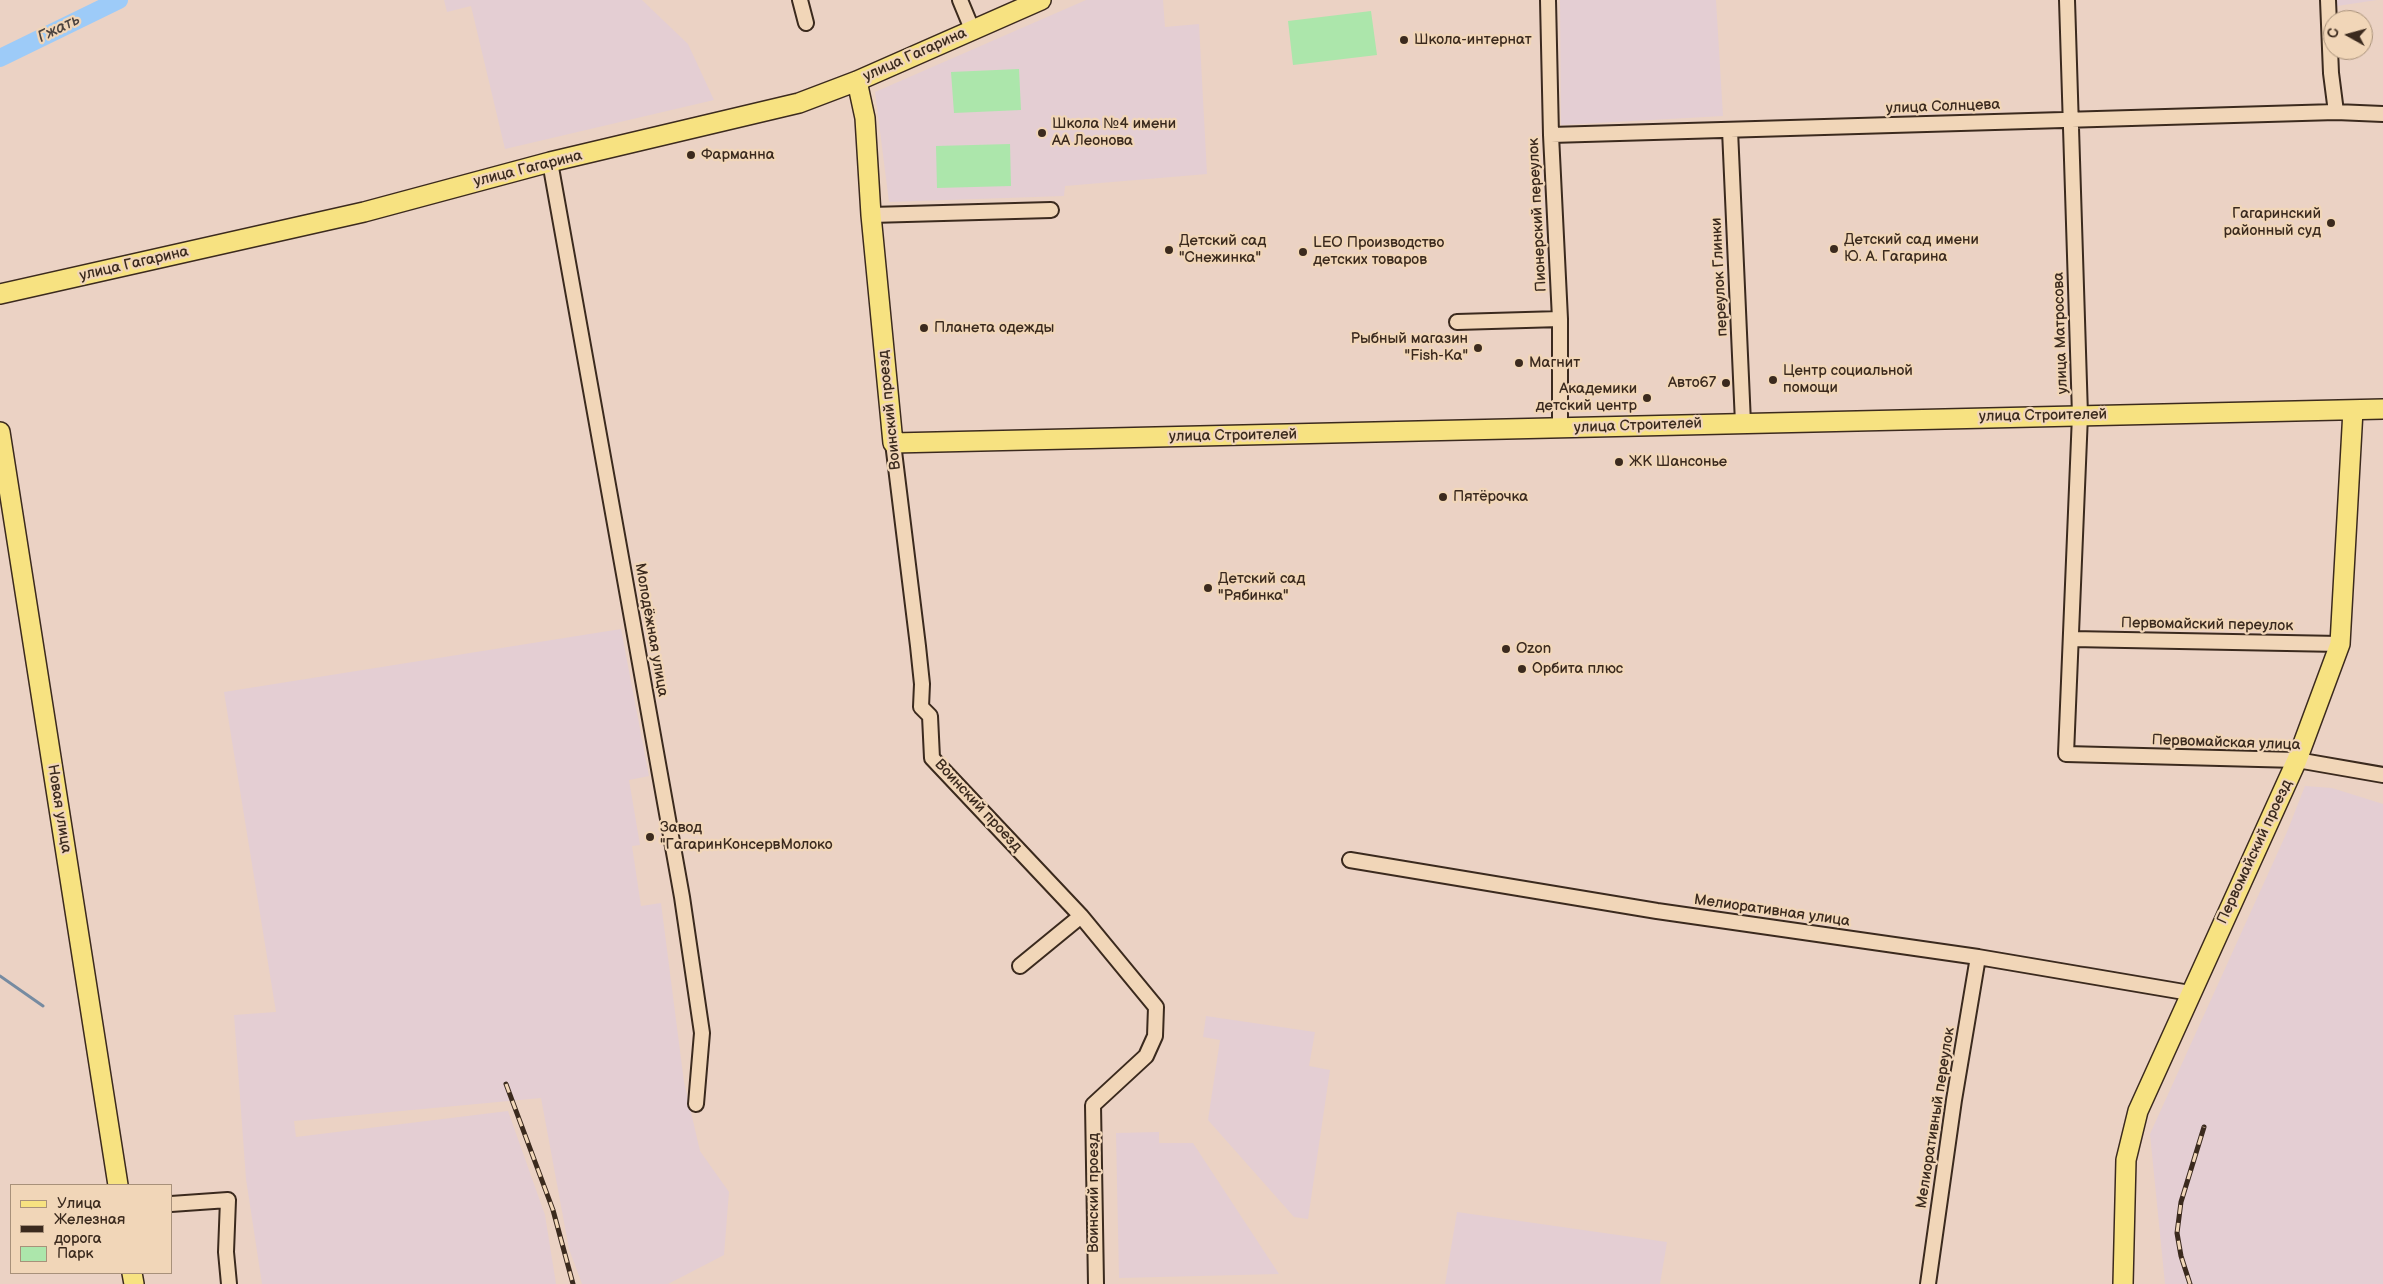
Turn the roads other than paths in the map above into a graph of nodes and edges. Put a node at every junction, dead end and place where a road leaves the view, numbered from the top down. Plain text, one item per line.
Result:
1 (800, 0) edge
2 (960, 0) edge
3 (1041, 0) edge
4 (1548, 0) edge
5 (2067, 0) edge
6 (2328, 0) edge
7 (806, 23) dead end
8 (972, 29) junction
9 (857, 81) junction
10 (2336, 112) junction
11 (2383, 114) edge
12 (2071, 120) junction
13 (1730, 130) junction
14 (1550, 135) junction
15 (550, 162) junction
16 (1051, 210) dead end
17 (872, 215) junction
18 (0, 294) edge
19 (1560, 320) junction
20 (1457, 322) dead end
21 (2383, 409) edge
22 (2353, 410) junction
23 (2080, 415) junction
24 (1743, 423) junction
25 (1560, 429) junction
26 (0, 432) edge
27 (893, 442) junction
28 (2072, 638) junction
29 (2340, 644) junction
30 (2066, 754) joint
31 (2297, 760) junction
32 (2383, 775) edge
33 (1350, 860) dead end
34 (1081, 916) junction
35 (1978, 957) junction
36 (1020, 966) dead end
37 (2190, 993) junction
38 (696, 1104) dead end
39 (118, 1184) edge
40 (172, 1204) edge
41 (229, 1284) edge
42 (1096, 1284) edge
43 (1928, 1284) edge
44 (2123, 1284) edge

1 - 7 street
2 - 8 street
3 - 8 main road, улица Гагарина
4 - 14 street, Пионерский переулок
5 - 12 street, улица Матросова
6 - 10 street
8 - 9 main road, улица Гагарина
9 - 15 main road, улица Гагарина
9 - 17 main road, Воинский проезд
10 - 11 street, улица Солнцева
10 - 12 street, улица Солнцева
12 - 13 street, улица Солнцева
12 - 23 street, улица Матросова
13 - 14 street, улица Солнцева
13 - 24 street, переулок Глинки
14 - 19 street, Пионерский переулок
15 - 18 main road, улица Гагарина
15 - 38 street, Молодёжная улица
16 - 17 street
17 - 27 main road, Воинский проезд
19 - 20 street
19 - 25 street, Пионерский переулок
21 - 22 main road, улица Строителей
22 - 23 main road, улица Строителей
22 - 29 main road, Первомайский проезд
23 - 24 main road, улица Строителей
23 - 28 street, улица Матросова
24 - 25 main road, улица Строителей
25 - 27 main road, улица Строителей
26 - 39 main road, Новая улица
27 - 34 street, Воинский проезд
28 - 29 street, Первомайский переулок
28 - 30 street, улица Матросова
29 - 31 main road, Первомайский проезд
30 - 31 street, Первомайская улица
31 - 32 street, Первомайская улица
31 - 37 main road, Первомайский проезд
33 - 35 street, Мелиоративная улица
34 - 36 street
34 - 42 street, Воинский проезд
35 - 37 street, Мелиоративная улица
35 - 43 street, Мелиоративный переулок
37 - 44 main road, Первомайский проезд
40 - 41 street

